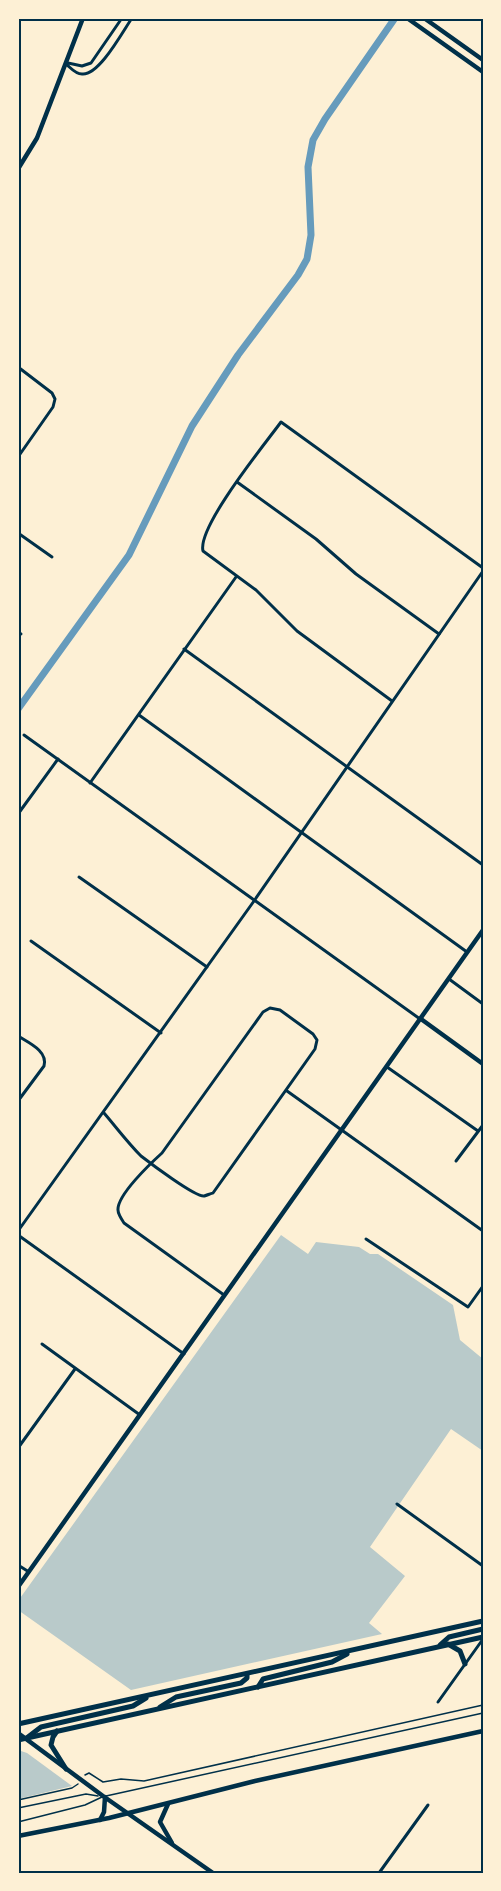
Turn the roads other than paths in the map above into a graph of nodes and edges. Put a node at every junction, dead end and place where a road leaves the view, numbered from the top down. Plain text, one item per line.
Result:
1 (83, 18) edge
2 (122, 18) edge
3 (132, 18) edge
4 (424, 18) edge
5 (408, 19) edge
6 (483, 60) edge
7 (65, 63) junction
8 (483, 72) edge
9 (18, 169) edge
10 (18, 367) edge
11 (18, 457) edge
12 (237, 482) junction
13 (18, 533) edge
14 (52, 557) dead end
15 (483, 570) edge
16 (236, 577) junction
17 (439, 634) junction
18 (184, 649) junction
19 (392, 701) junction
20 (139, 715) junction
21 (24, 735) dead end
22 (58, 759) junction
23 (348, 767) junction
24 (90, 783) junction
25 (18, 814) edge
26 (301, 833) junction
27 (483, 865) edge
28 (80, 877) dead end
29 (254, 901) junction
30 (483, 930) edge
31 (31, 941) dead end
32 (467, 952) junction
33 (207, 968) junction
34 (449, 979) junction
35 (483, 1004) edge
36 (421, 1019) junction
37 (161, 1033) junction
38 (18, 1035) edge
39 (483, 1064) edge
40 (387, 1067) junction
41 (286, 1091) junction
42 (18, 1101) edge
43 (104, 1113) junction
44 (483, 1125) edge
45 (342, 1131) junction
46 (478, 1131) junction
47 (456, 1161) dead end
48 (152, 1163) junction
49 (483, 1231) edge
50 (18, 1233) edge
51 (366, 1239) dead end
52 (483, 1286) edge
53 (224, 1295) junction
54 (42, 1344) dead end
55 (184, 1354) junction
56 (75, 1368) junction
57 (141, 1415) junction
58 (18, 1437) edge
59 (23, 1441) junction
60 (18, 1448) edge
61 (397, 1504) dead end
62 (18, 1565) edge
63 (483, 1566) edge
64 (28, 1572) junction
65 (18, 1587) edge
66 (483, 1622) edge
67 (483, 1629) edge
68 (483, 1638) edge
69 (448, 1644) junction
70 (439, 1646) junction
71 (353, 1650) junction
72 (465, 1664) junction
73 (247, 1674) junction
74 (258, 1687) junction
75 (153, 1695) junction
76 (438, 1702) dead end
77 (156, 1710) junction
78 (483, 1713) edge
79 (18, 1724) edge
80 (57, 1731) junction
81 (483, 1731) edge
82 (18, 1733) edge
83 (26, 1739) junction
84 (18, 1740) edge
85 (66, 1770) junction
86 (104, 1797) junction
87 (168, 1804) junction
88 (428, 1805) dead end
89 (18, 1808) edge
90 (127, 1814) junction
91 (100, 1820) junction
92 (18, 1822) edge
93 (18, 1836) edge
94 (174, 1845) junction
95 (213, 1873) edge
96 (379, 1873) edge

1 - 7 street
2 - 7 street
3 - 7 street
4 - 6 street
5 - 8 street
7 - 9 street
10 - 11 street
12 - 15 street
12 - 16 street
12 - 17 street
13 - 14 street
15 - 17 street
16 - 18 street
16 - 19 street
17 - 19 street
18 - 20 street
18 - 23 street
19 - 23 street
20 - 24 street
20 - 26 street
21 - 22 street
22 - 24 street
22 - 25 street
23 - 26 street
23 - 27 street
24 - 29 street
26 - 29 street
26 - 32 street
28 - 33 street
29 - 33 street
29 - 36 street
30 - 32 street
31 - 37 street
32 - 34 street
33 - 37 street
34 - 35 street
34 - 36 street
36 - 39 street
36 - 40 street
37 - 43 street
38 - 42 street
40 - 45 street
40 - 46 street
41 - 45 street
41 - 48 street
41 - 48 street
43 - 48 street
43 - 50 street
44 - 46 street
45 - 49 street
45 - 53 street
46 - 47 street
48 - 53 street
50 - 55 street
51 - 52 street
53 - 55 street
54 - 56 street
55 - 57 street
56 - 57 street
56 - 59 street
57 - 64 street
58 - 59 street
59 - 60 street
61 - 63 street
62 - 64 street
64 - 65 street
66 - 71 highway
67 - 70 highway
68 - 69 highway
68 - 72 street
69 - 70 highway
69 - 72 highway
70 - 74 highway
71 - 73 highway
71 - 74 highway
72 - 76 street
73 - 75 highway
73 - 77 highway
74 - 77 highway
75 - 79 highway
75 - 83 highway
77 - 80 highway
78 - 86 lane
80 - 83 highway
80 - 85 highway
81 - 87 street
82 - 83 street
83 - 84 highway
83 - 85 street
85 - 86 street
86 - 89 lane
86 - 90 street
86 - 91 street
86 - 92 lane
87 - 90 street
87 - 94 street
88 - 96 street
90 - 91 street
90 - 94 street
91 - 93 street
94 - 95 street

